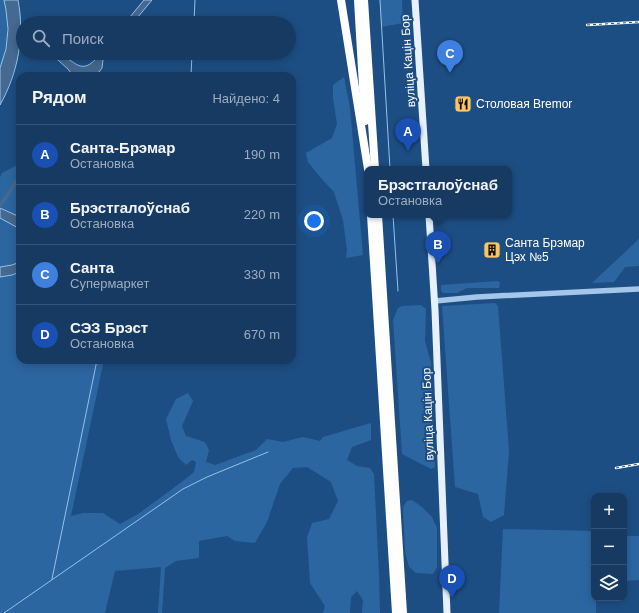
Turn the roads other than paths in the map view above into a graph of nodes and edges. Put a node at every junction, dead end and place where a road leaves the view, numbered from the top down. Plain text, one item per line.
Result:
1 (341, 0) edge
2 (358, 0) edge
3 (364, 0) edge
4 (415, 0) edge
5 (368, 166) edge
6 (368, 166) edge
7 (375, 166) edge
8 (426, 166) edge
9 (371, 218) edge
10 (378, 218) edge
11 (429, 218) edge
12 (639, 289) edge
13 (435, 301) junction
14 (395, 611) edge
15 (403, 613) edge
16 (447, 613) edge

1 - 5 highway
2 - 6 highway
3 - 7 highway
4 - 8 main road, вуліца Кацін Бор
9 - 14 highway
10 - 15 highway
11 - 13 main road, вуліца Кацін Бор
12 - 13 street
13 - 16 main road, вуліца Кацін Бор

